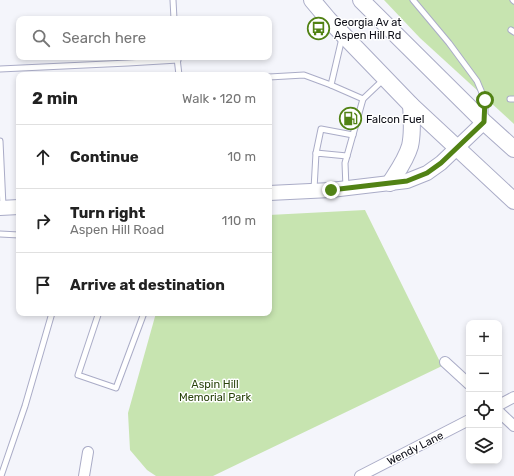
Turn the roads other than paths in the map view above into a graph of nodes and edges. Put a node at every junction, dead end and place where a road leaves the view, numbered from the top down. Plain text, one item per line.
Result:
1 (173, 0) edge
2 (312, 0) edge
3 (362, 0) edge
4 (413, 0) edge
5 (174, 16) edge
6 (343, 35) junction
7 (145, 60) edge
8 (177, 60) edge
9 (0, 69) edge
10 (179, 72) edge
11 (272, 77) edge
12 (386, 78) junction
13 (331, 85) junction
14 (363, 99) junction
15 (411, 105) junction
16 (484, 122) junction
17 (353, 135) junction
18 (0, 141) edge
19 (457, 149) junction
20 (514, 149) edge
21 (316, 153) junction
22 (347, 156) junction
23 (390, 183) junction
24 (346, 188) junction
25 (314, 190) junction
26 (272, 193) edge
27 (514, 201) edge
28 (16, 207) edge
29 (2, 208) edge
30 (0, 234) edge
31 (16, 235) edge
32 (51, 316) edge
33 (98, 316) edge
34 (143, 316) edge
35 (445, 362) dead end
36 (466, 381) edge
37 (514, 397) edge
38 (502, 403) edge
39 (502, 415) edge
40 (466, 422) edge
41 (514, 426) edge
42 (88, 452) dead end
43 (1, 476) edge
44 (84, 476) edge
45 (360, 476) edge

1 - 5 lane
2 - 6 main road
3 - 16 main road
4 - 16 lane
6 - 12 main road
6 - 13 lane
7 - 9 lane
8 - 10 lane
11 - 13 lane
12 - 14 lane
12 - 15 main road
13 - 14 lane
14 - 17 lane
15 - 19 main road
15 - 23 main road
16 - 19 street
16 - 20 main road
17 - 21 lane
17 - 22 lane
18 - 29 lane
19 - 23 street
19 - 27 main road
21 - 22 lane
21 - 25 lane
22 - 24 lane
23 - 24 street
24 - 25 street
25 - 26 street
28 - 29 street
30 - 31 lane
32 - 43 lane
33 - 34 lane
35 - 36 street
37 - 38 street
39 - 41 street
40 - 45 street, Wendy Lane
42 - 44 street

